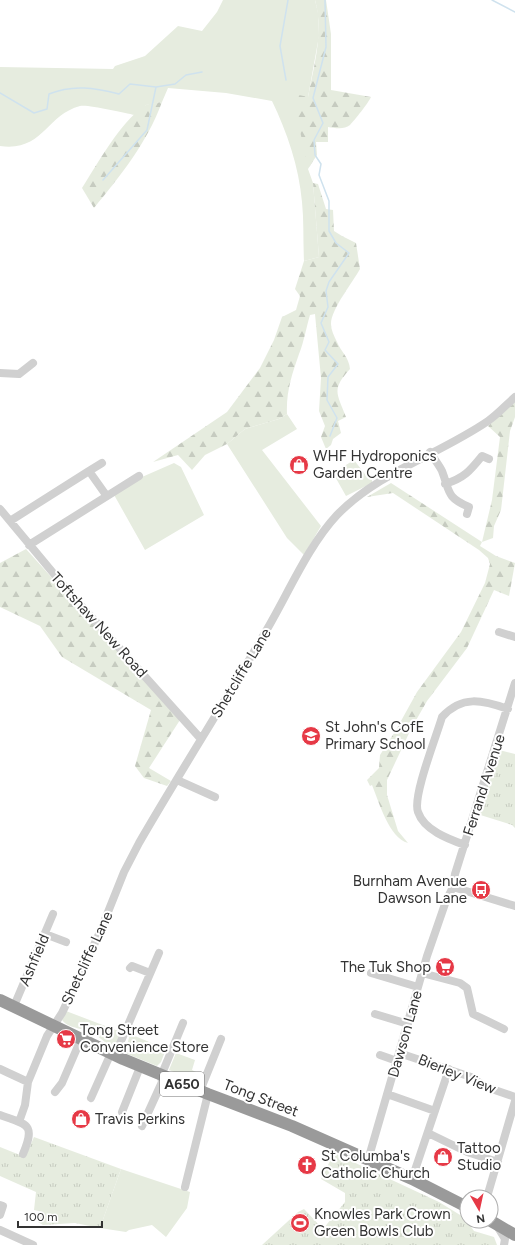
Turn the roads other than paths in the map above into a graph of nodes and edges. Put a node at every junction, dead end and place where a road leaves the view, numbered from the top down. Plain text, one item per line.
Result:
1 (33, 363) dead end
2 (0, 373) edge
3 (515, 397) edge
4 (430, 452) junction
5 (483, 455) dead end
6 (102, 463) dead end
7 (89, 471) junction
8 (139, 476) dead end
9 (445, 484) junction
10 (106, 495) junction
11 (0, 508) edge
12 (467, 514) dead end
13 (10, 521) junction
14 (29, 545) junction
15 (499, 632) dead end
16 (515, 637) edge
17 (515, 683) edge
18 (508, 708) junction
19 (201, 739) junction
20 (177, 780) junction
21 (211, 798) dead end
22 (464, 845) junction
23 (454, 887) junction
24 (515, 906) edge
25 (53, 914) dead end
26 (45, 934) junction
27 (66, 942) dead end
28 (159, 953) dead end
29 (130, 968) dead end
30 (371, 973) dead end
31 (422, 973) junction
32 (150, 974) junction
33 (418, 988) junction
34 (0, 1000) edge
35 (14, 1006) junction
36 (375, 1014) dead end
37 (183, 1023) dead end
38 (408, 1024) junction
39 (53, 1026) junction
40 (504, 1029) dead end
41 (81, 1039) junction
42 (220, 1039) dead end
43 (113, 1054) junction
44 (380, 1055) dead end
45 (398, 1057) junction
46 (140, 1067) junction
47 (0, 1069) edge
48 (448, 1069) junction
49 (161, 1076) junction
50 (28, 1082) junction
51 (55, 1092) dead end
52 (204, 1092) junction
53 (386, 1094) junction
54 (515, 1096) edge
55 (91, 1098) dead end
56 (515, 1101) edge
57 (435, 1111) junction
58 (122, 1112) dead end
59 (0, 1115) edge
60 (19, 1122) junction
61 (142, 1126) dead end
62 (428, 1133) junction
63 (23, 1154) dead end
64 (368, 1160) junction
65 (498, 1162) junction
66 (412, 1179) junction
67 (185, 1187) dead end
68 (490, 1189) edge
69 (459, 1203) edge
70 (0, 1205) edge
71 (0, 1215) edge
72 (499, 1226) edge
73 (498, 1229) edge
74 (0, 1230) edge
75 (515, 1235) edge
76 (33, 1245) edge
77 (504, 1245) edge

1 - 2 street
3 - 4 street, Shetcliffe Lane
4 - 9 street
4 - 19 street, Shetcliffe Lane
5 - 9 street
6 - 7 street
7 - 10 street
7 - 13 street
8 - 10 street
9 - 12 street
10 - 14 street
11 - 13 street, Toftshaw New Road
13 - 14 street, Toftshaw New Road
14 - 19 street, Toftshaw New Road
15 - 16 street
17 - 18 street, Ferrand Avenue
18 - 22 street, Ferrand Avenue
18 - 22 street
19 - 20 street, Shetcliffe Lane
20 - 21 street
20 - 39 street, Shetcliffe Lane
22 - 23 street, Ferrand Avenue
23 - 24 street
23 - 31 street, Dawson Lane
25 - 26 street, Ashfield
26 - 27 street
26 - 35 street, Ashfield
28 - 32 street
29 - 32 street
30 - 33 street
31 - 33 street, Dawson Lane
31 - 40 street
32 - 43 street
33 - 38 street, Dawson Lane
34 - 35 highway, Tong Street / A650
35 - 39 highway, Tong Street / A650
36 - 38 street
37 - 49 street
38 - 45 street, Dawson Lane
39 - 41 highway, Tong Street / A650
39 - 50 street, Shetcliffe Lane
41 - 43 highway, Tong Street / A650
41 - 51 street
42 - 52 street
43 - 46 highway, Tong Street / A650
43 - 55 street
44 - 45 street, Bierley View
45 - 48 street, Bierley View
45 - 53 street, Dawson Lane
46 - 49 highway, Tong Street / A650
46 - 58 street
47 - 50 street
48 - 54 street, Bierley View
48 - 57 street
49 - 52 highway, Tong Street / A650
49 - 61 street
50 - 60 street, Shetcliffe Lane
52 - 64 highway, Tong Street / A650
52 - 67 street
53 - 57 street
53 - 64 street, Dawson Lane
56 - 65 street
57 - 62 street
59 - 60 street
60 - 63 street
62 - 65 street
62 - 66 street
64 - 66 highway, Tong Street / A650
65 - 68 street
66 - 69 highway, Tong Street / A650
70 - 71 street
72 - 75 highway
73 - 77 street
74 - 76 street

